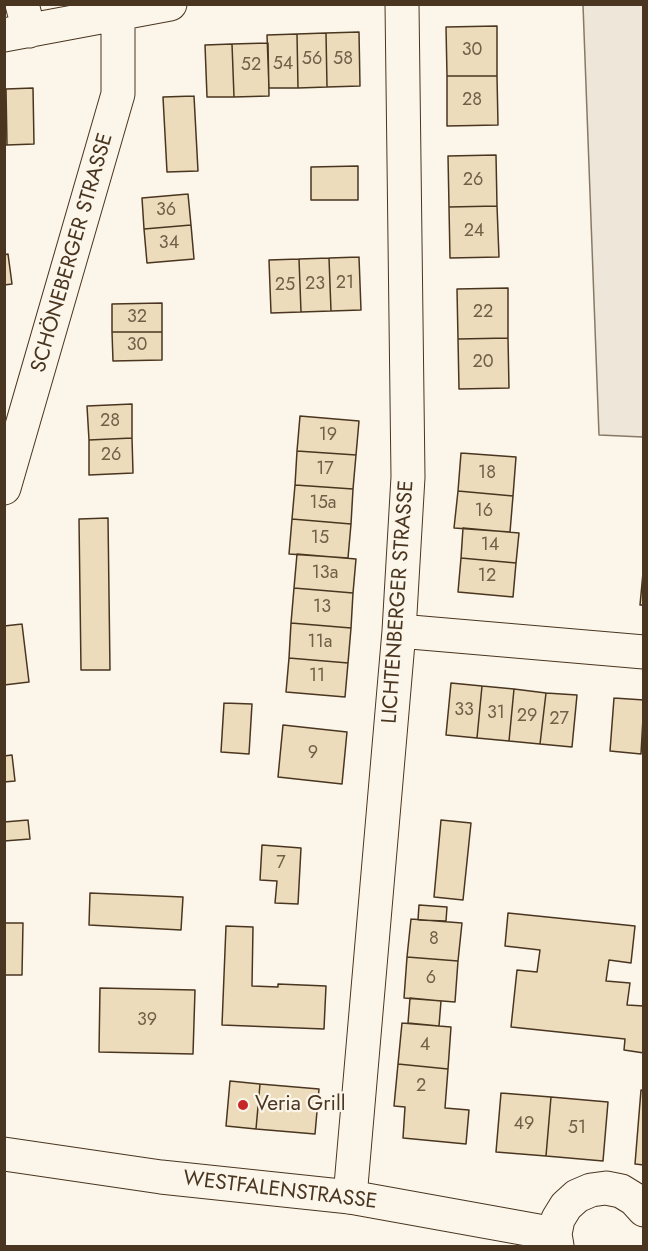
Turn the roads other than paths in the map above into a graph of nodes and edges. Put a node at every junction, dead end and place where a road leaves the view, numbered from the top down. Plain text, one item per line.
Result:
1 (170, 4) edge
2 (402, 4) edge
3 (118, 14) junction
4 (18, 23) edge
5 (4, 488) edge
6 (399, 632) junction
7 (644, 652) edge
8 (4, 1154) edge
9 (350, 1197) junction
10 (644, 1210) edge
11 (556, 1240) edge

1 - 3 street
2 - 6 street, LICHTENBERGER STRASSE
3 - 4 street
3 - 5 street, SCHÖNEBERGER STRASSE
6 - 7 street
6 - 9 street, LICHTENBERGER STRASSE
8 - 9 street, WESTFALENSTRASSE
9 - 11 street, WESTFALENSTRASSE
10 - 11 street, WESTFALENSTRASSE

